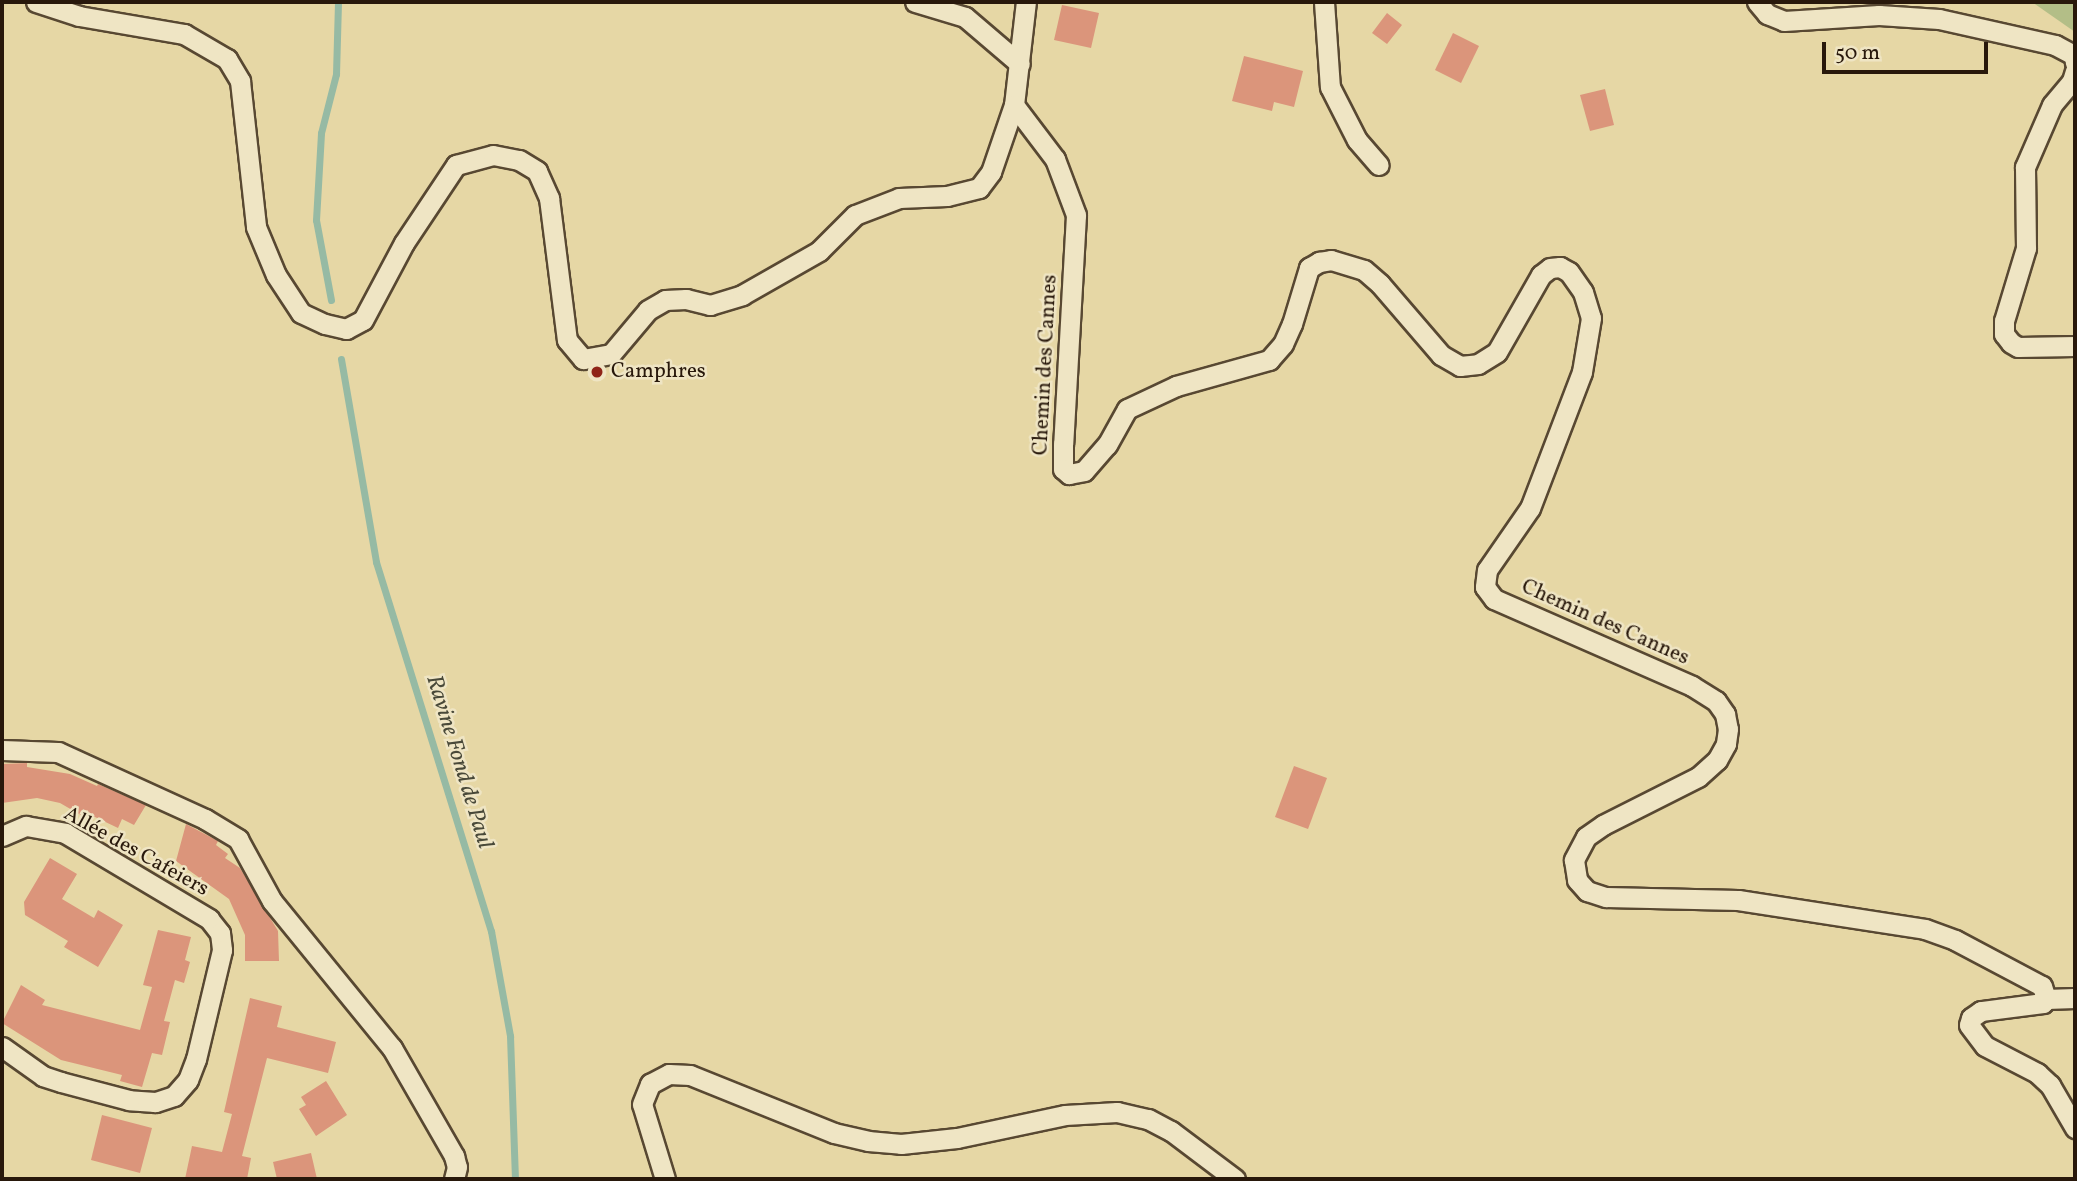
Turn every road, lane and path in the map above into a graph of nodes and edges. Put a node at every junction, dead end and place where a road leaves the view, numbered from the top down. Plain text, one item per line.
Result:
1 (36, 2) edge
2 (915, 2) edge
3 (1027, 2) edge
4 (1324, 2) edge
5 (1757, 2) edge
6 (2075, 63) edge
7 (1020, 64) junction
8 (2075, 71) edge
9 (1014, 105) junction
10 (1378, 165) dead end
11 (2075, 346) edge
12 (2, 750) edge
13 (2, 836) edge
14 (2075, 998) edge
15 (2046, 999) junction
16 (2, 1047) edge
17 (2075, 1128) edge
18 (454, 1179) edge
19 (665, 1179) edge
20 (1235, 1179) edge

1 - 9 street
2 - 7 street
3 - 7 street
4 - 10 street
5 - 6 street
7 - 9 street
8 - 11 street
9 - 15 street, Chemin des Cannes
12 - 18 street
13 - 16 street, Allée des Cafeiers
14 - 15 street
15 - 17 street
19 - 20 street

